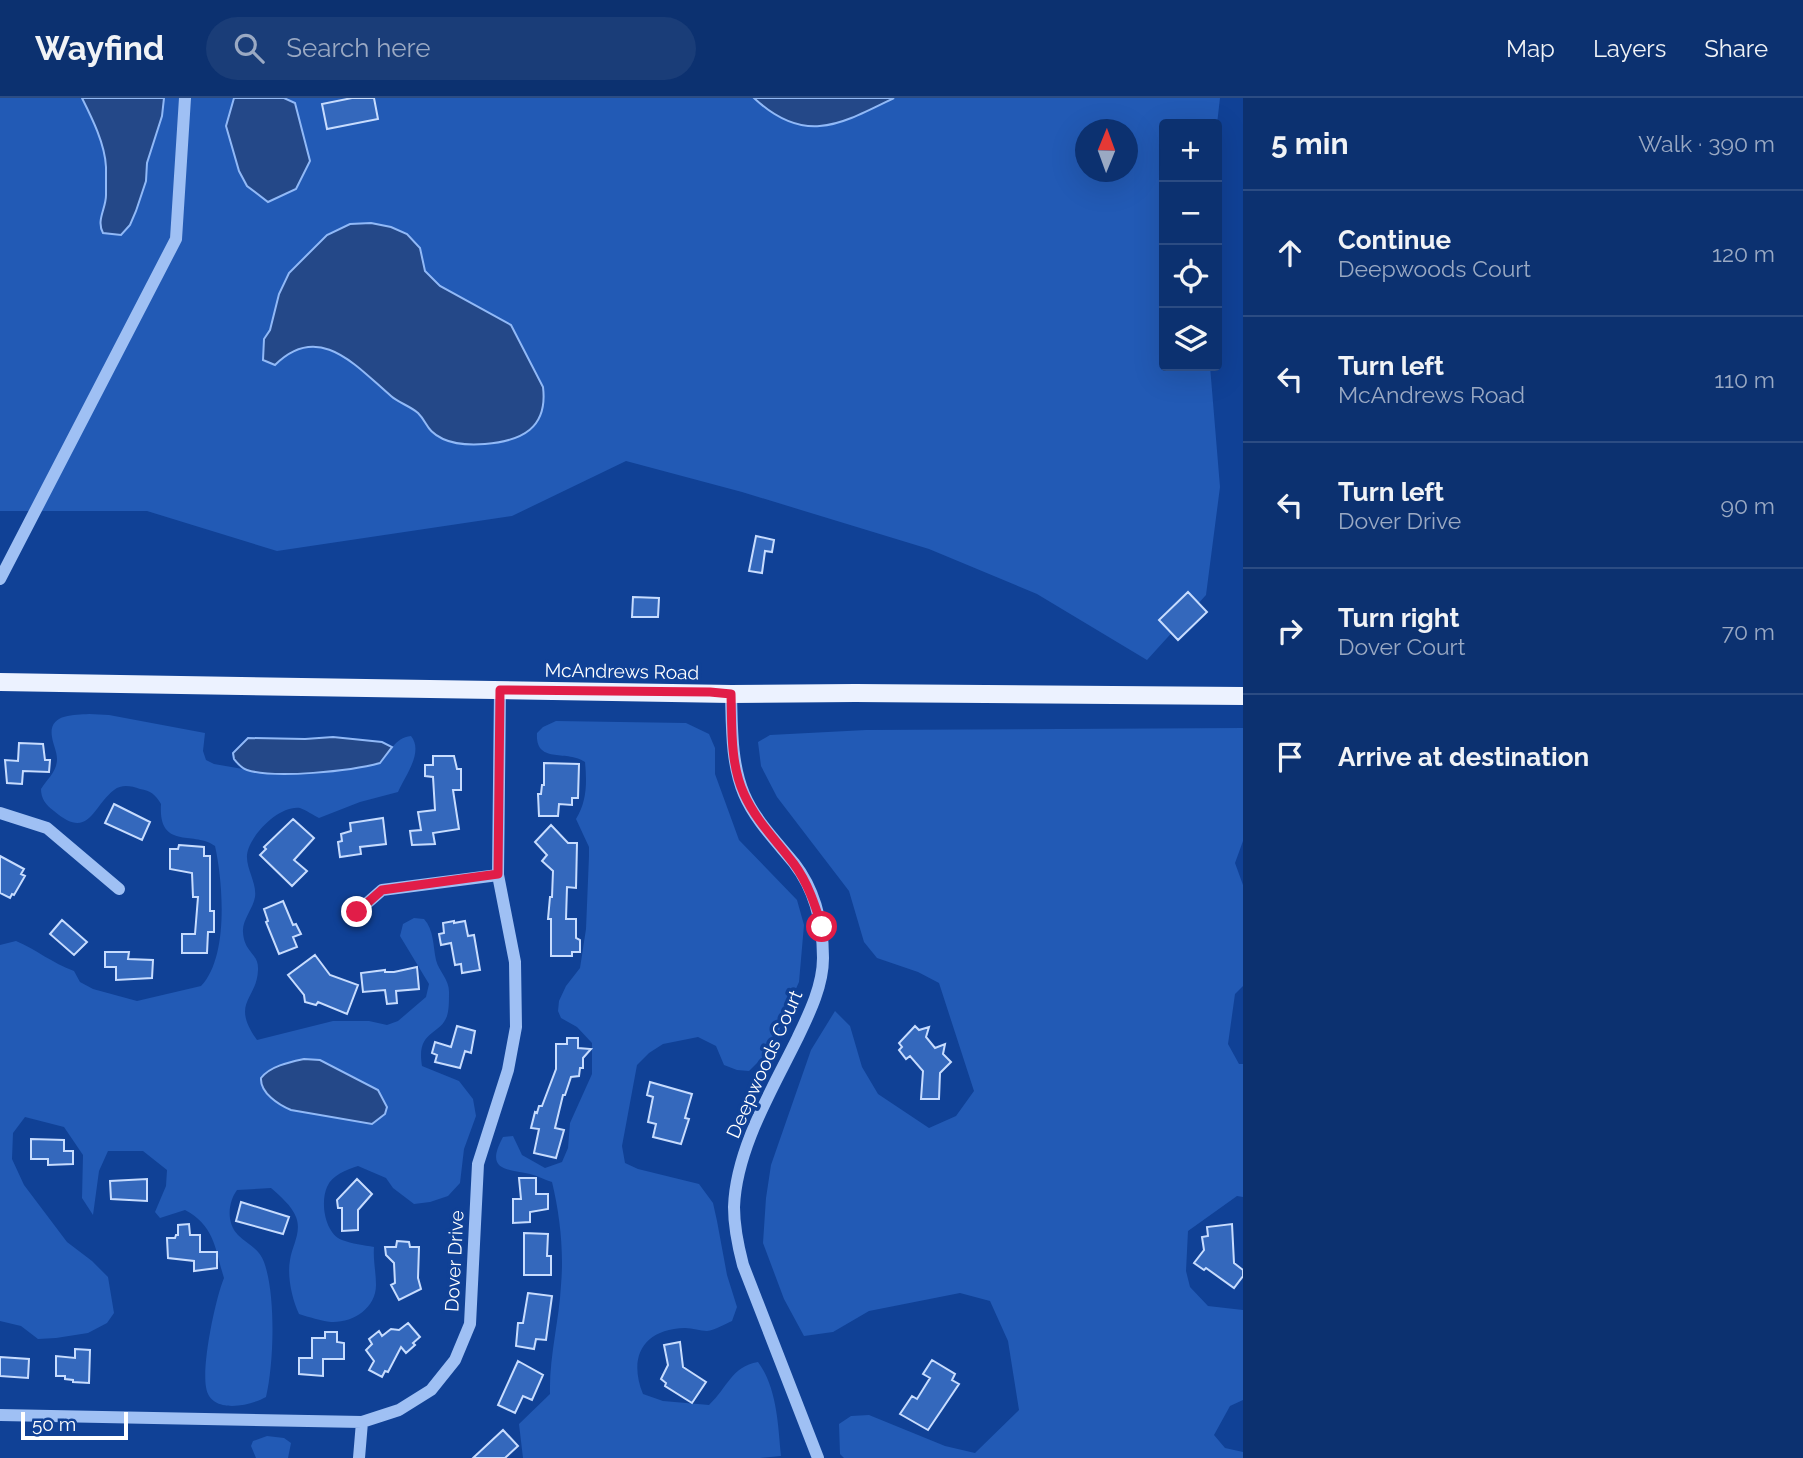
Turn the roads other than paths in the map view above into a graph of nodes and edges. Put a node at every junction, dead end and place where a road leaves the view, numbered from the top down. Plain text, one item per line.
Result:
1 (186, 98) edge
2 (0, 579) edge
3 (0, 682) edge
4 (500, 690) junction
5 (731, 694) junction
6 (1243, 696) edge
7 (0, 813) edge
8 (498, 874) junction
9 (119, 889) dead end
10 (357, 912) dead end
11 (0, 1415) edge
12 (362, 1422) junction
13 (359, 1458) edge
14 (818, 1458) edge

1 - 2 street
3 - 4 main road, McAndrews Road
4 - 5 main road, McAndrews Road
4 - 8 street, Dover Drive
5 - 6 main road, McAndrews Road
5 - 14 street, Deepwoods Court
7 - 9 street
8 - 10 street
8 - 12 street, Dover Drive
11 - 12 street, Dover Drive
12 - 13 street

